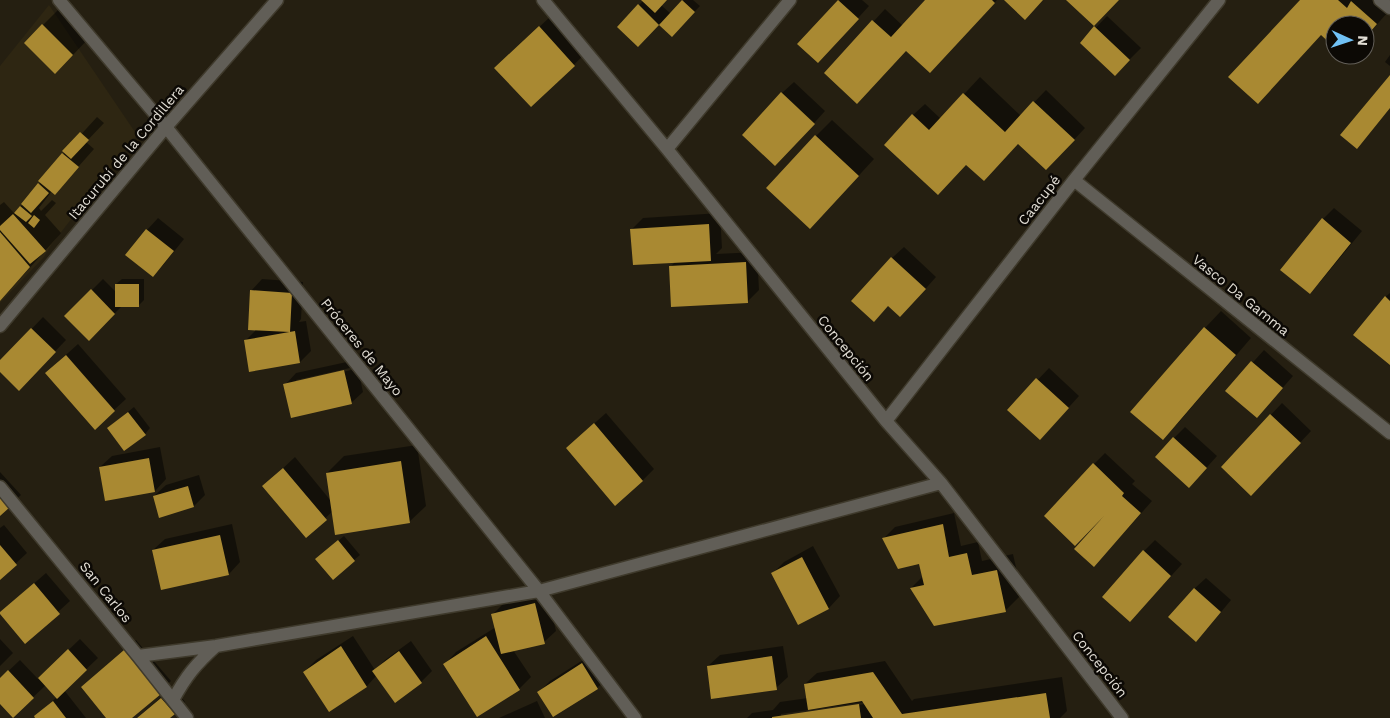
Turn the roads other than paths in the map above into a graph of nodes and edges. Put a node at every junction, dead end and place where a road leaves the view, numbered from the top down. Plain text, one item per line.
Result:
1 (59, 0) edge
2 (277, 0) edge
3 (543, 0) edge
4 (790, 0) edge
5 (1219, 0) edge
6 (1380, 0) edge
7 (1390, 8) edge
8 (166, 127) junction
9 (667, 149) junction
10 (1074, 180) junction
11 (0, 326) edge
12 (886, 422) junction
13 (1390, 433) edge
14 (941, 483) junction
15 (0, 487) edge
16 (539, 591) junction
17 (216, 646) junction
18 (138, 656) junction
19 (173, 700) junction
20 (187, 718) edge
21 (635, 718) edge
22 (1122, 718) edge

1 - 8 street, Próceres de Mayo
2 - 8 street, Itacurubí de la Cordillera
3 - 9 street, Concepción
4 - 9 street
5 - 10 street, Caacupé
6 - 7 street
8 - 11 street, Itacurubí de la Cordillera
8 - 16 street, Próceres de Mayo
9 - 12 street, Concepción
10 - 12 street, Caacupé
10 - 13 street, Vasco Da Gamma
12 - 14 street, Concepción
14 - 16 street
14 - 22 street, Concepción
15 - 18 street, San Carlos
16 - 17 street
16 - 21 street, Próceres de Mayo
17 - 18 street
17 - 19 street
18 - 19 street, San Carlos
19 - 20 street, San Carlos

